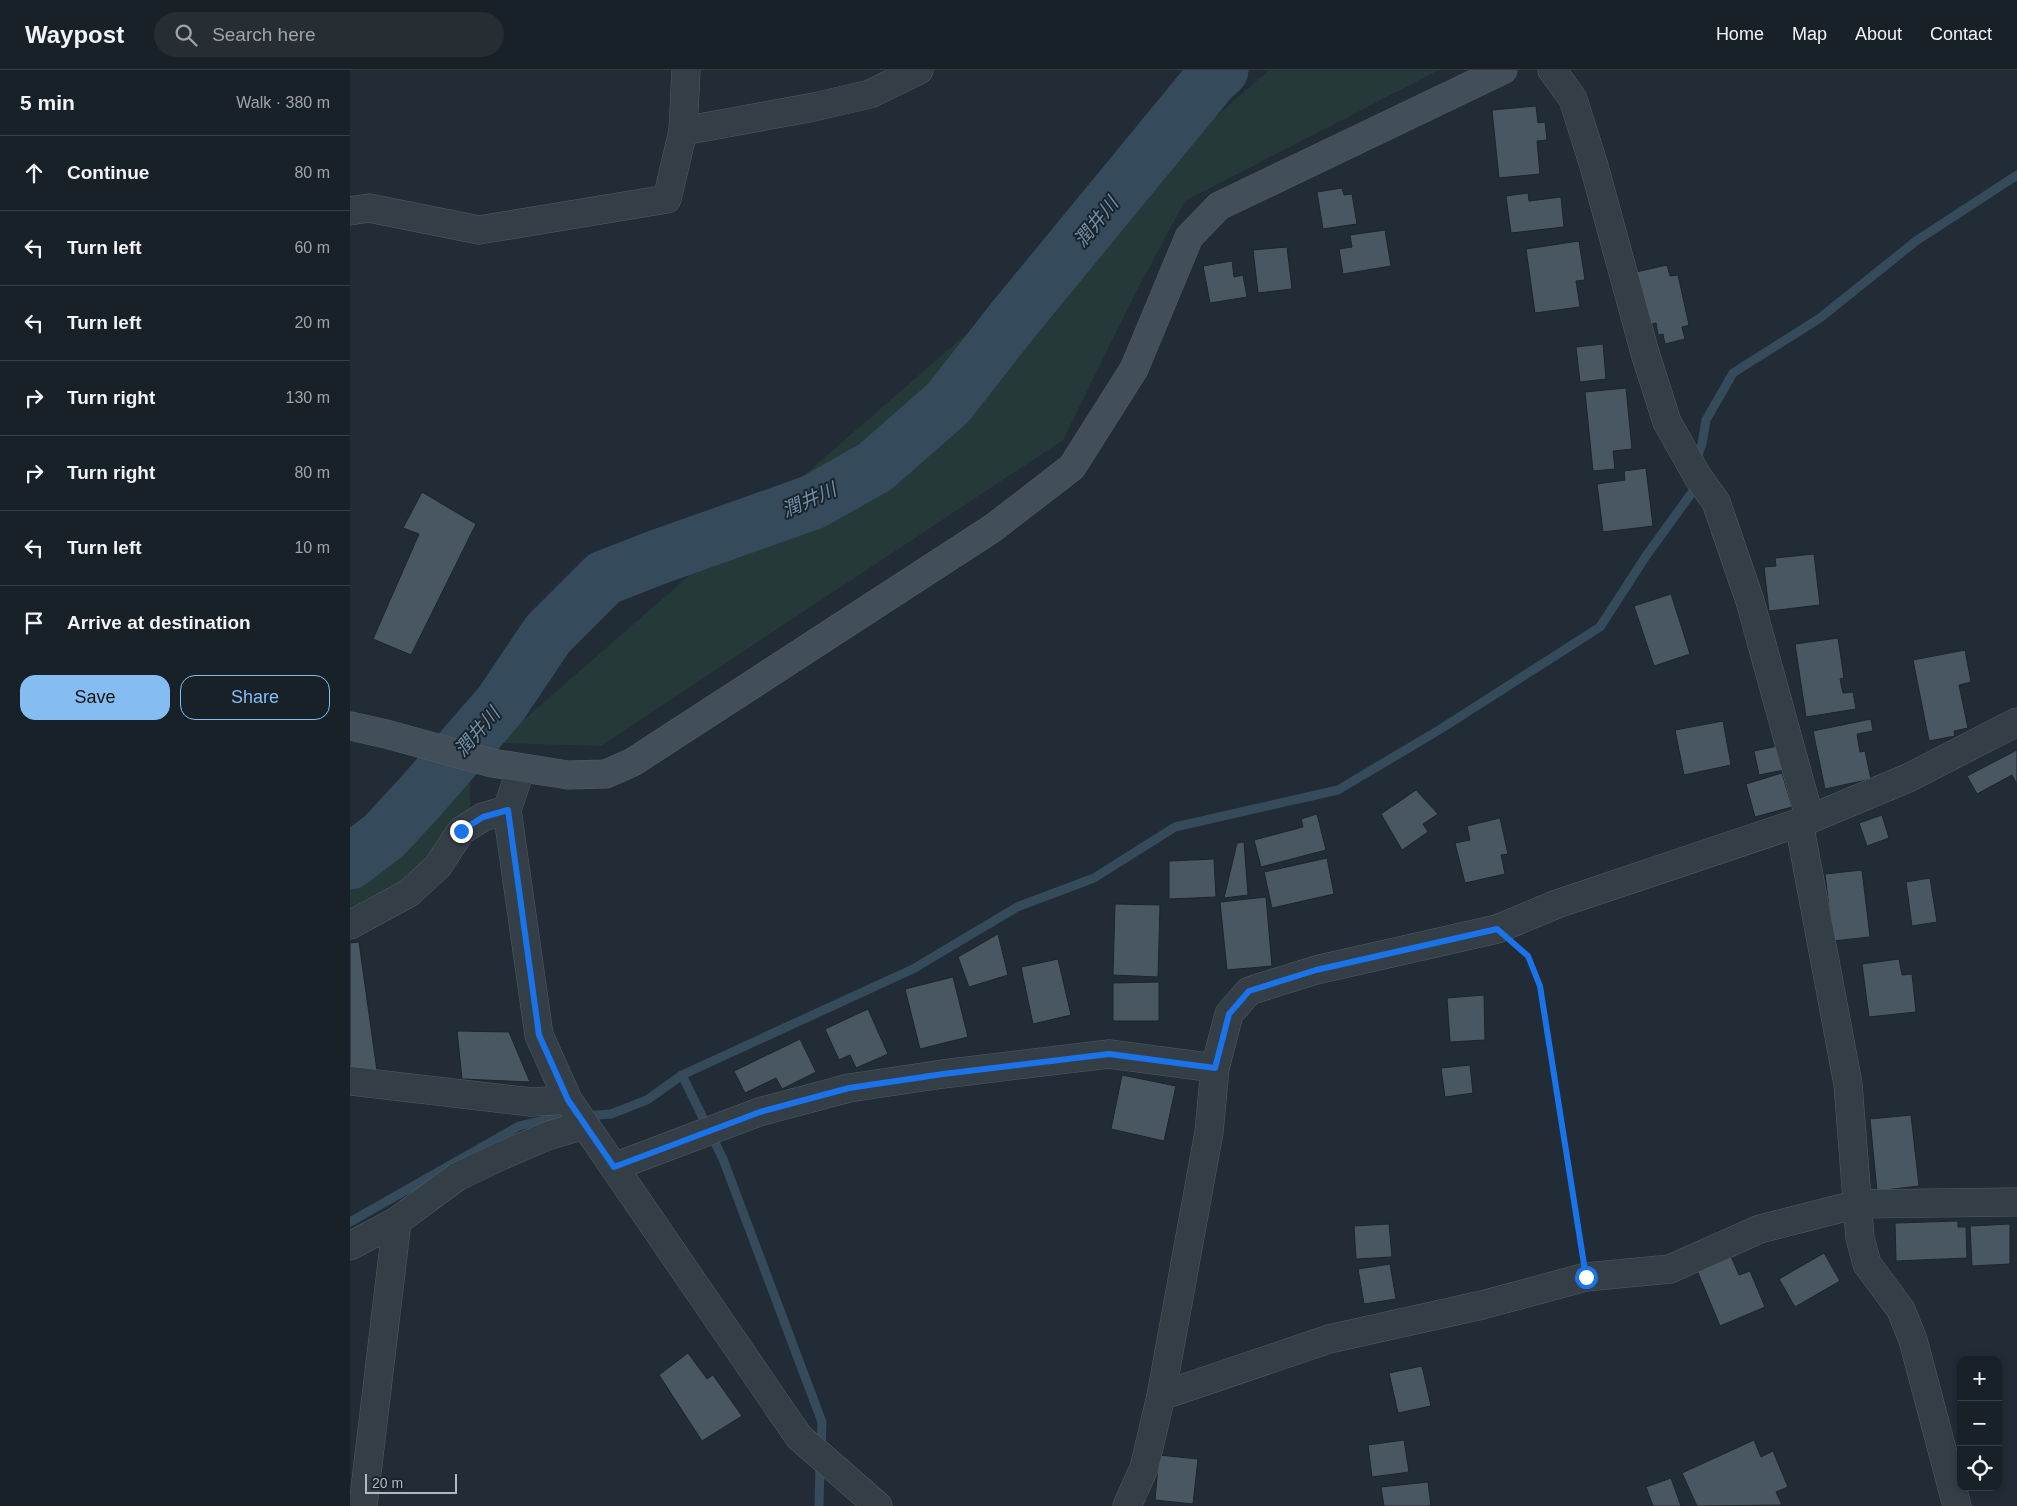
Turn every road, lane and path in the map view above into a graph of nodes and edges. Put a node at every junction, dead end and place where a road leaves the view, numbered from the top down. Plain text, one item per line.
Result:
1 (686, 70) edge
2 (919, 70) edge
3 (1503, 70) edge
4 (1552, 70) edge
5 (683, 131) junction
6 (350, 211) edge
7 (2017, 722) edge
8 (350, 726) edge
9 (521, 768) junction
10 (508, 810) junction
11 (1805, 821) junction
12 (350, 925) edge
13 (1497, 929) junction
14 (1215, 1068) junction
15 (350, 1081) edge
16 (568, 1100) junction
17 (584, 1124) junction
18 (614, 1167) junction
19 (2017, 1202) edge
20 (1858, 1204) junction
21 (398, 1221) junction
22 (350, 1246) edge
23 (1586, 1277) junction
24 (1161, 1396) junction
25 (363, 1506) edge
26 (878, 1506) edge
27 (1127, 1506) edge
28 (1957, 1506) edge

1 - 5 street
2 - 5 street
3 - 9 street
4 - 11 street
5 - 6 street
7 - 11 street
8 - 9 street
9 - 10 street
10 - 12 street
10 - 16 street
11 - 13 street
11 - 20 street
13 - 14 street
13 - 23 path
14 - 18 street
14 - 24 street
15 - 16 street
16 - 17 street
17 - 18 street
17 - 21 street
18 - 26 street
19 - 20 street
20 - 23 street
20 - 28 street
21 - 22 street
21 - 25 street
23 - 24 street
24 - 27 street

